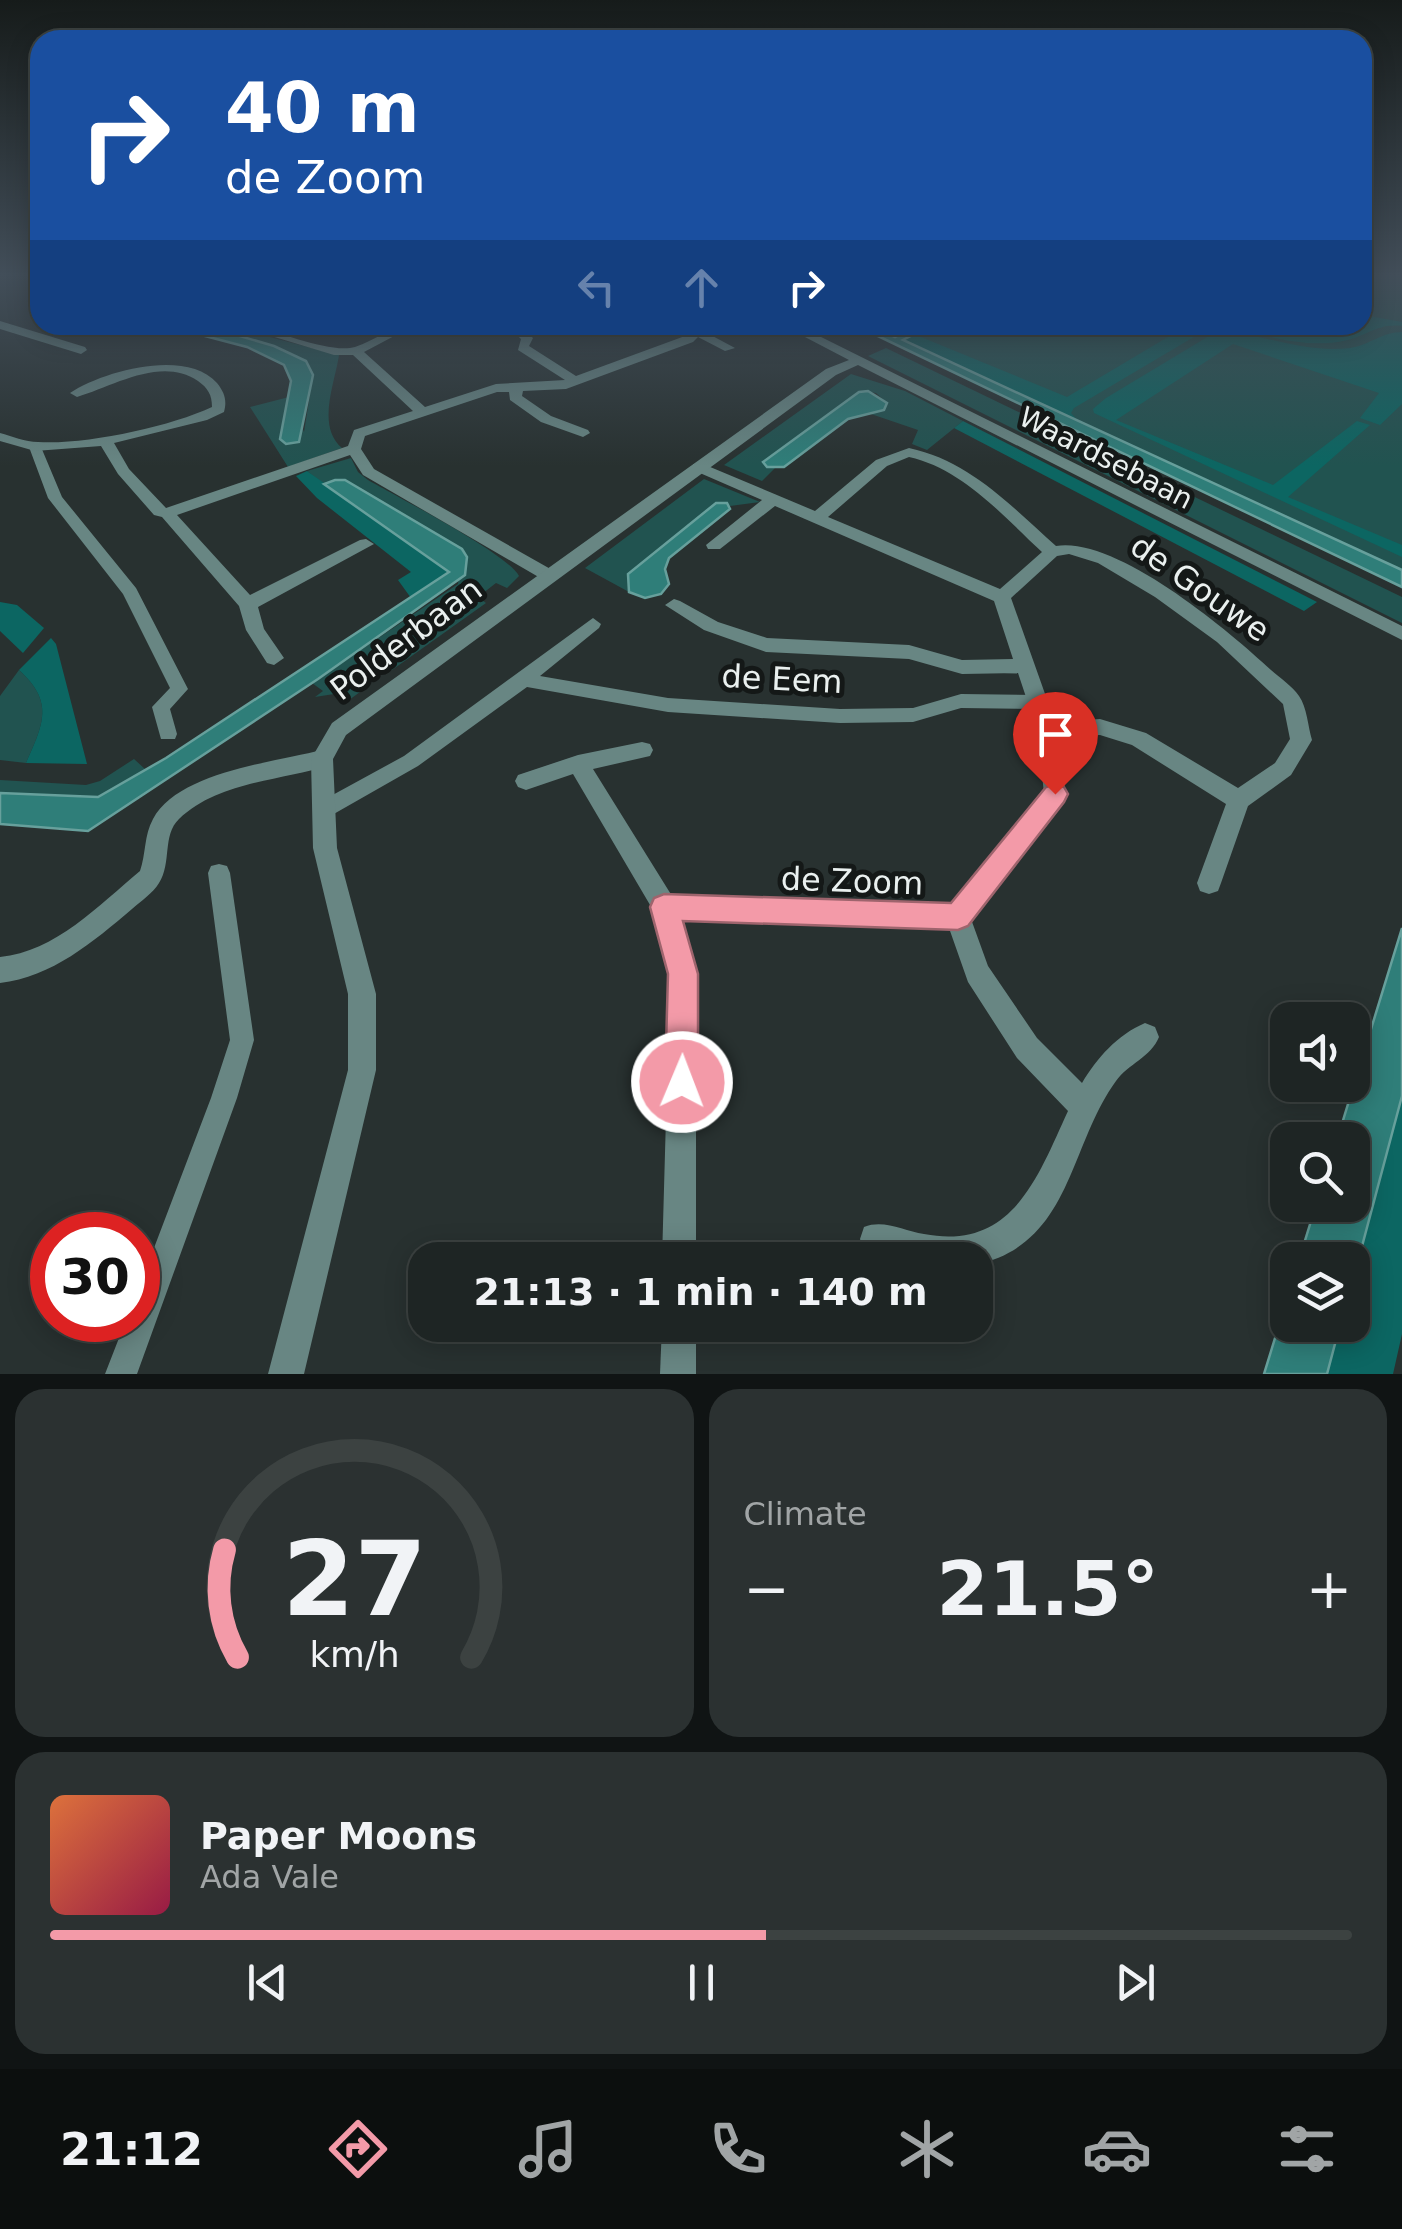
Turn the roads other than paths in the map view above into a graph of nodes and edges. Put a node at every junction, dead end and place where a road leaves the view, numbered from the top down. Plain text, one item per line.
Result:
1 (32, 337) edge
2 (285, 337) edge
3 (384, 337) edge
4 (526, 337) edge
5 (689, 337) edge
6 (706, 337) edge
7 (812, 337) edge
8 (729, 348) dead end
9 (80, 350) dead end
10 (356, 351) junction
11 (858, 360) junction
12 (575, 381) junction
13 (518, 386) junction
14 (77, 393) dead end
15 (424, 412) junction
16 (582, 433) dead end
17 (0, 438) edge
18 (106, 441) junction
19 (36, 446) junction
20 (354, 449) junction
21 (698, 466) junction
22 (774, 499) junction
23 (166, 512) junction
24 (818, 517) junction
25 (366, 544) dead end
26 (714, 545) dead end
27 (1052, 552) junction
28 (548, 575) junction
29 (1002, 597) junction
30 (248, 604) junction
31 (674, 605) dead end
32 (593, 624) dead end
33 (1402, 634) edge
34 (274, 658) dead end
35 (1022, 666) junction
36 (524, 680) junction
37 (1036, 702) junction
38 (1047, 730) junction
39 (168, 734) dead end
40 (642, 750) dead end
41 (322, 759) junction
42 (578, 764) junction
43 (526, 781) dead end
44 (1239, 800) junction
45 (325, 808) junction
46 (219, 873) dead end
47 (1208, 883) dead end
48 (664, 907) junction
49 (958, 917) junction
50 (0, 970) edge
51 (1144, 1037) dead end
52 (1085, 1108) junction
53 (876, 1239) dead end
54 (680, 1242) edge
55 (679, 1342) edge
56 (120, 1374) edge
57 (286, 1374) edge
58 (678, 1374) edge

1 - 9 street
2 - 10 street
3 - 10 street
4 - 12 street
5 - 12 street
6 - 8 street
7 - 11 street, Waardsebaan
10 - 15 street
11 - 21 street, Polderbaan
11 - 33 street, Waardsebaan
12 - 13 street
13 - 15 street
13 - 16 street
14 - 18 street
15 - 20 street
17 - 19 street
18 - 19 street
18 - 23 street
19 - 39 street
20 - 23 street
20 - 28 street
21 - 22 street
21 - 28 street, Polderbaan
22 - 24 street
22 - 26 street
23 - 30 street
24 - 27 street
24 - 29 street
25 - 30 street
27 - 29 street
27 - 44 street, de Gouwe
28 - 41 street, Polderbaan
29 - 35 street, de Zoom
30 - 34 street
31 - 35 street
32 - 36 street
35 - 37 street, de Zoom
36 - 37 street, de Eem
36 - 45 street
37 - 38 street, de Zoom
38 - 44 street
38 - 49 street, de Zoom
40 - 42 street
41 - 45 street
41 - 50 street
42 - 43 street
42 - 48 street
44 - 47 street
45 - 57 street
46 - 56 street
48 - 49 street, de Zoom
48 - 54 street
49 - 52 street
51 - 52 street
52 - 53 street
55 - 58 street

